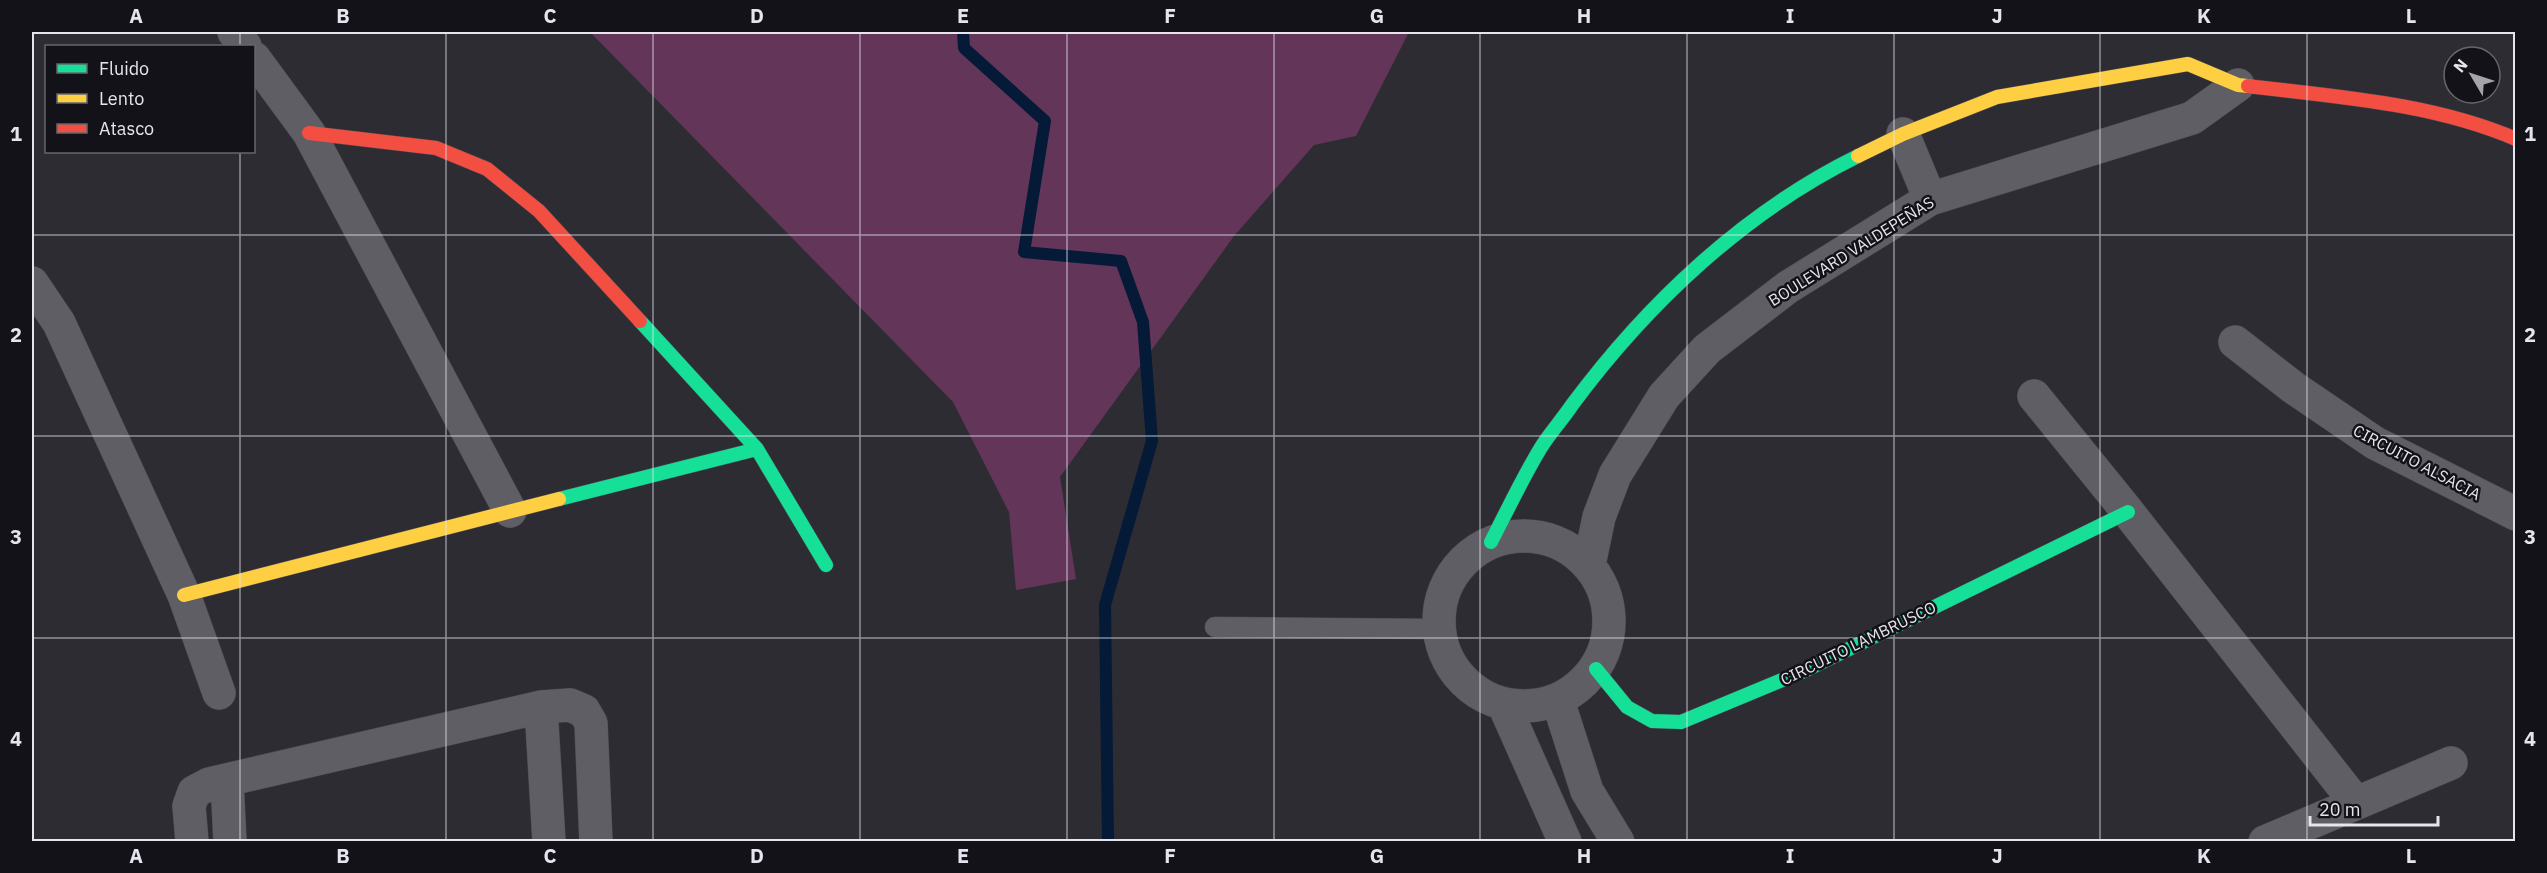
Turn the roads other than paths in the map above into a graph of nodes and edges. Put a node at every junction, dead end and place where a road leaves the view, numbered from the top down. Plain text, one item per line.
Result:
1 (234, 32) edge
2 (244, 45) edge
3 (255, 59) edge
4 (2238, 85) junction
5 (309, 133) junction
6 (1904, 134) junction
7 (2516, 139) edge
8 (1930, 199) junction
9 (32, 283) edge
10 (2235, 342) dead end
11 (2034, 396) dead end
12 (757, 449) junction
13 (510, 511) junction
14 (2128, 512) junction
15 (2516, 514) edge
16 (1491, 542) junction
17 (826, 565) dead end
18 (1589, 565) junction
19 (184, 595) junction
20 (1215, 627) dead end
21 (1439, 629) junction
22 (1596, 669) junction
23 (219, 693) dead end
24 (1558, 700) junction
25 (1504, 705) junction
26 (541, 707) junction
27 (2451, 763) dead end
28 (227, 781) junction
29 (2356, 803) junction
30 (192, 842) edge
31 (230, 842) edge
32 (549, 842) edge
33 (596, 842) edge
34 (1565, 842) edge
35 (1617, 842) edge
36 (2265, 842) edge

1 - 2 street
3 - 5 street
4 - 6 street
4 - 7 street
4 - 8 street, BOULEVARD VALDEPEÑAS
5 - 12 street
5 - 13 street
6 - 8 street
6 - 16 street
8 - 18 street, BOULEVARD VALDEPEÑAS
9 - 19 street
10 - 15 street, CIRCUITO ALSACIA
11 - 14 street
12 - 13 street
12 - 17 street
13 - 19 street
14 - 22 street, CIRCUITO LAMBRUSCO
14 - 29 street
16 - 18 street
16 - 21 street
18 - 22 street
19 - 23 street
20 - 21 lane
21 - 25 street
22 - 24 street
24 - 25 street
24 - 35 street
25 - 34 street
26 - 28 street
26 - 32 street
26 - 33 street
27 - 29 street
28 - 30 street
28 - 31 street
29 - 36 street

